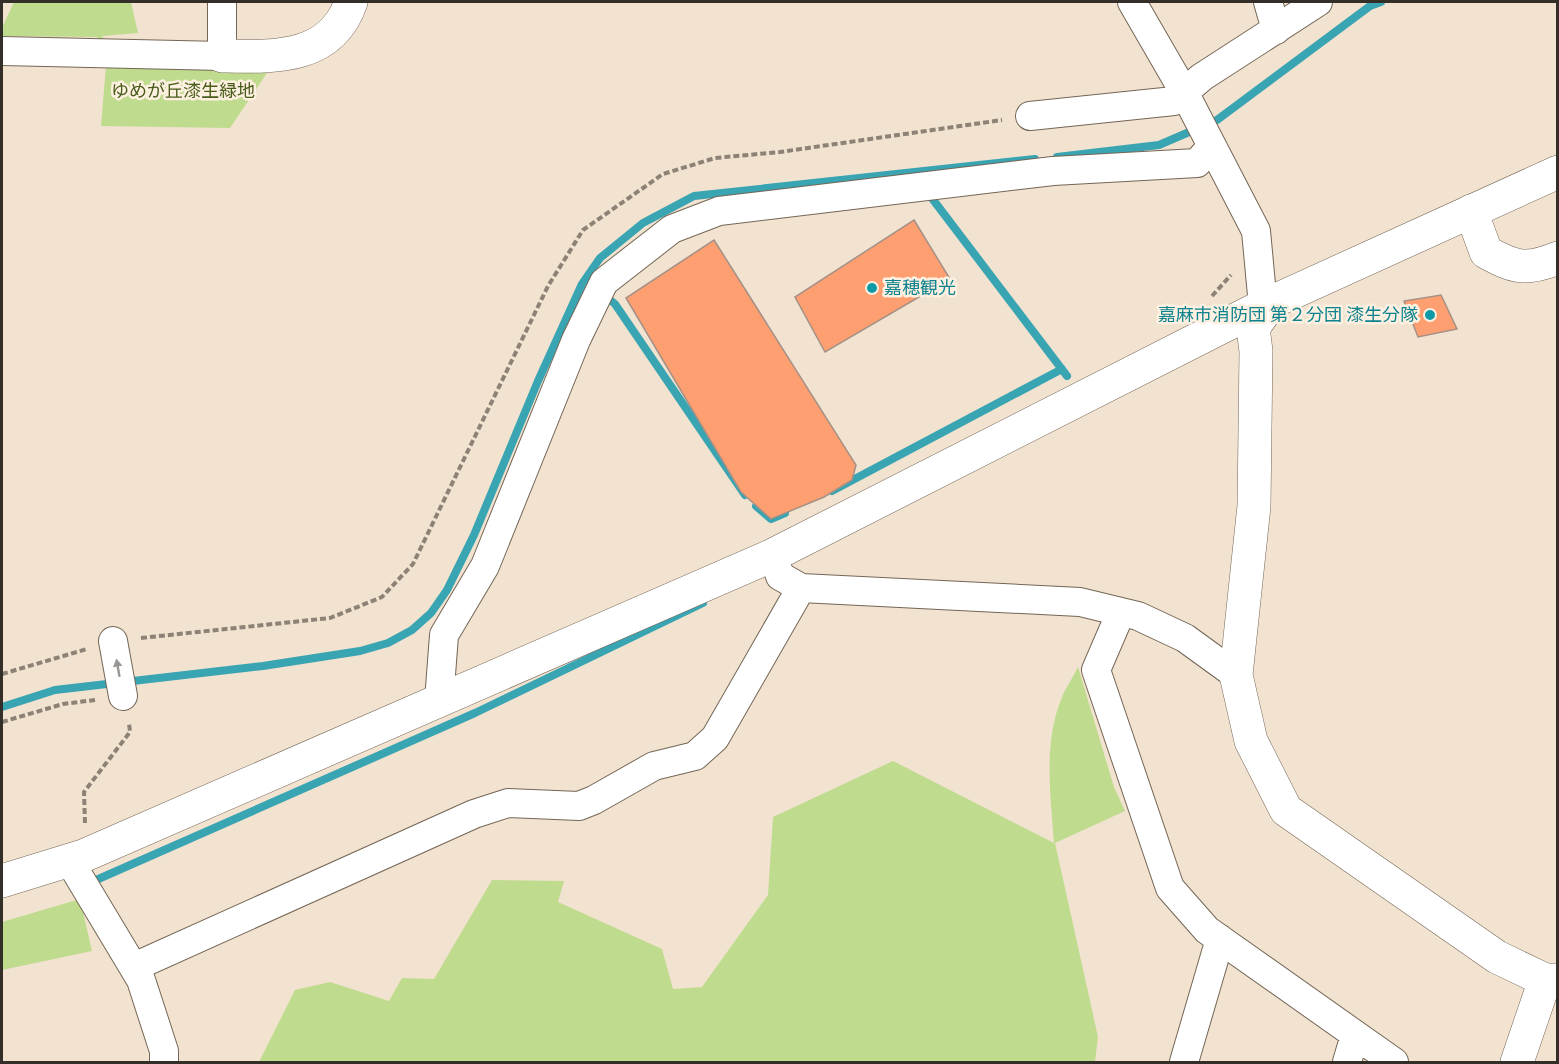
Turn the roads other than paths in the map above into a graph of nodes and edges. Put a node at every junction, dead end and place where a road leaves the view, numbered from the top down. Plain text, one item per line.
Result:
1 (222, 2) edge
2 (351, 2) edge
3 (1132, 2) edge
4 (1268, 2) edge
5 (1318, 2) edge
6 (1276, 30) junction
7 (2, 51) edge
8 (222, 56) junction
9 (1184, 92) junction
10 (1030, 116) dead end
11 (1211, 147) junction
12 (1557, 172) edge
13 (1471, 211) junction
14 (1557, 258) edge
15 (1263, 306) junction
16 (773, 555) junction
17 (801, 588) junction
18 (1121, 612) junction
19 (113, 640) road end
20 (1236, 675) junction
21 (123, 696) road end
22 (439, 701) junction
23 (78, 857) junction
24 (2, 881) edge
25 (1220, 939) junction
26 (134, 967) junction
27 (1551, 980) edge
28 (1355, 1035) junction
29 (164, 1062) edge
30 (1184, 1062) edge
31 (1347, 1062) edge
32 (1394, 1062) edge
33 (1517, 1062) edge

1 - 8 street
2 - 8 street
3 - 9 street
4 - 6 street
5 - 6 street
6 - 9 street
7 - 8 street
9 - 10 street
9 - 11 street
11 - 15 street
11 - 22 street
12 - 13 street
13 - 14 street
13 - 15 street
15 - 16 street
15 - 20 street
16 - 17 street
16 - 22 street
17 - 18 street
17 - 26 street
18 - 20 street
18 - 25 street
21 -> 19 street
20 - 27 street
22 - 23 street
23 - 24 street
23 - 26 street
25 - 28 street
25 - 30 street
26 - 29 street
27 - 33 street
28 - 31 street
28 - 32 street

